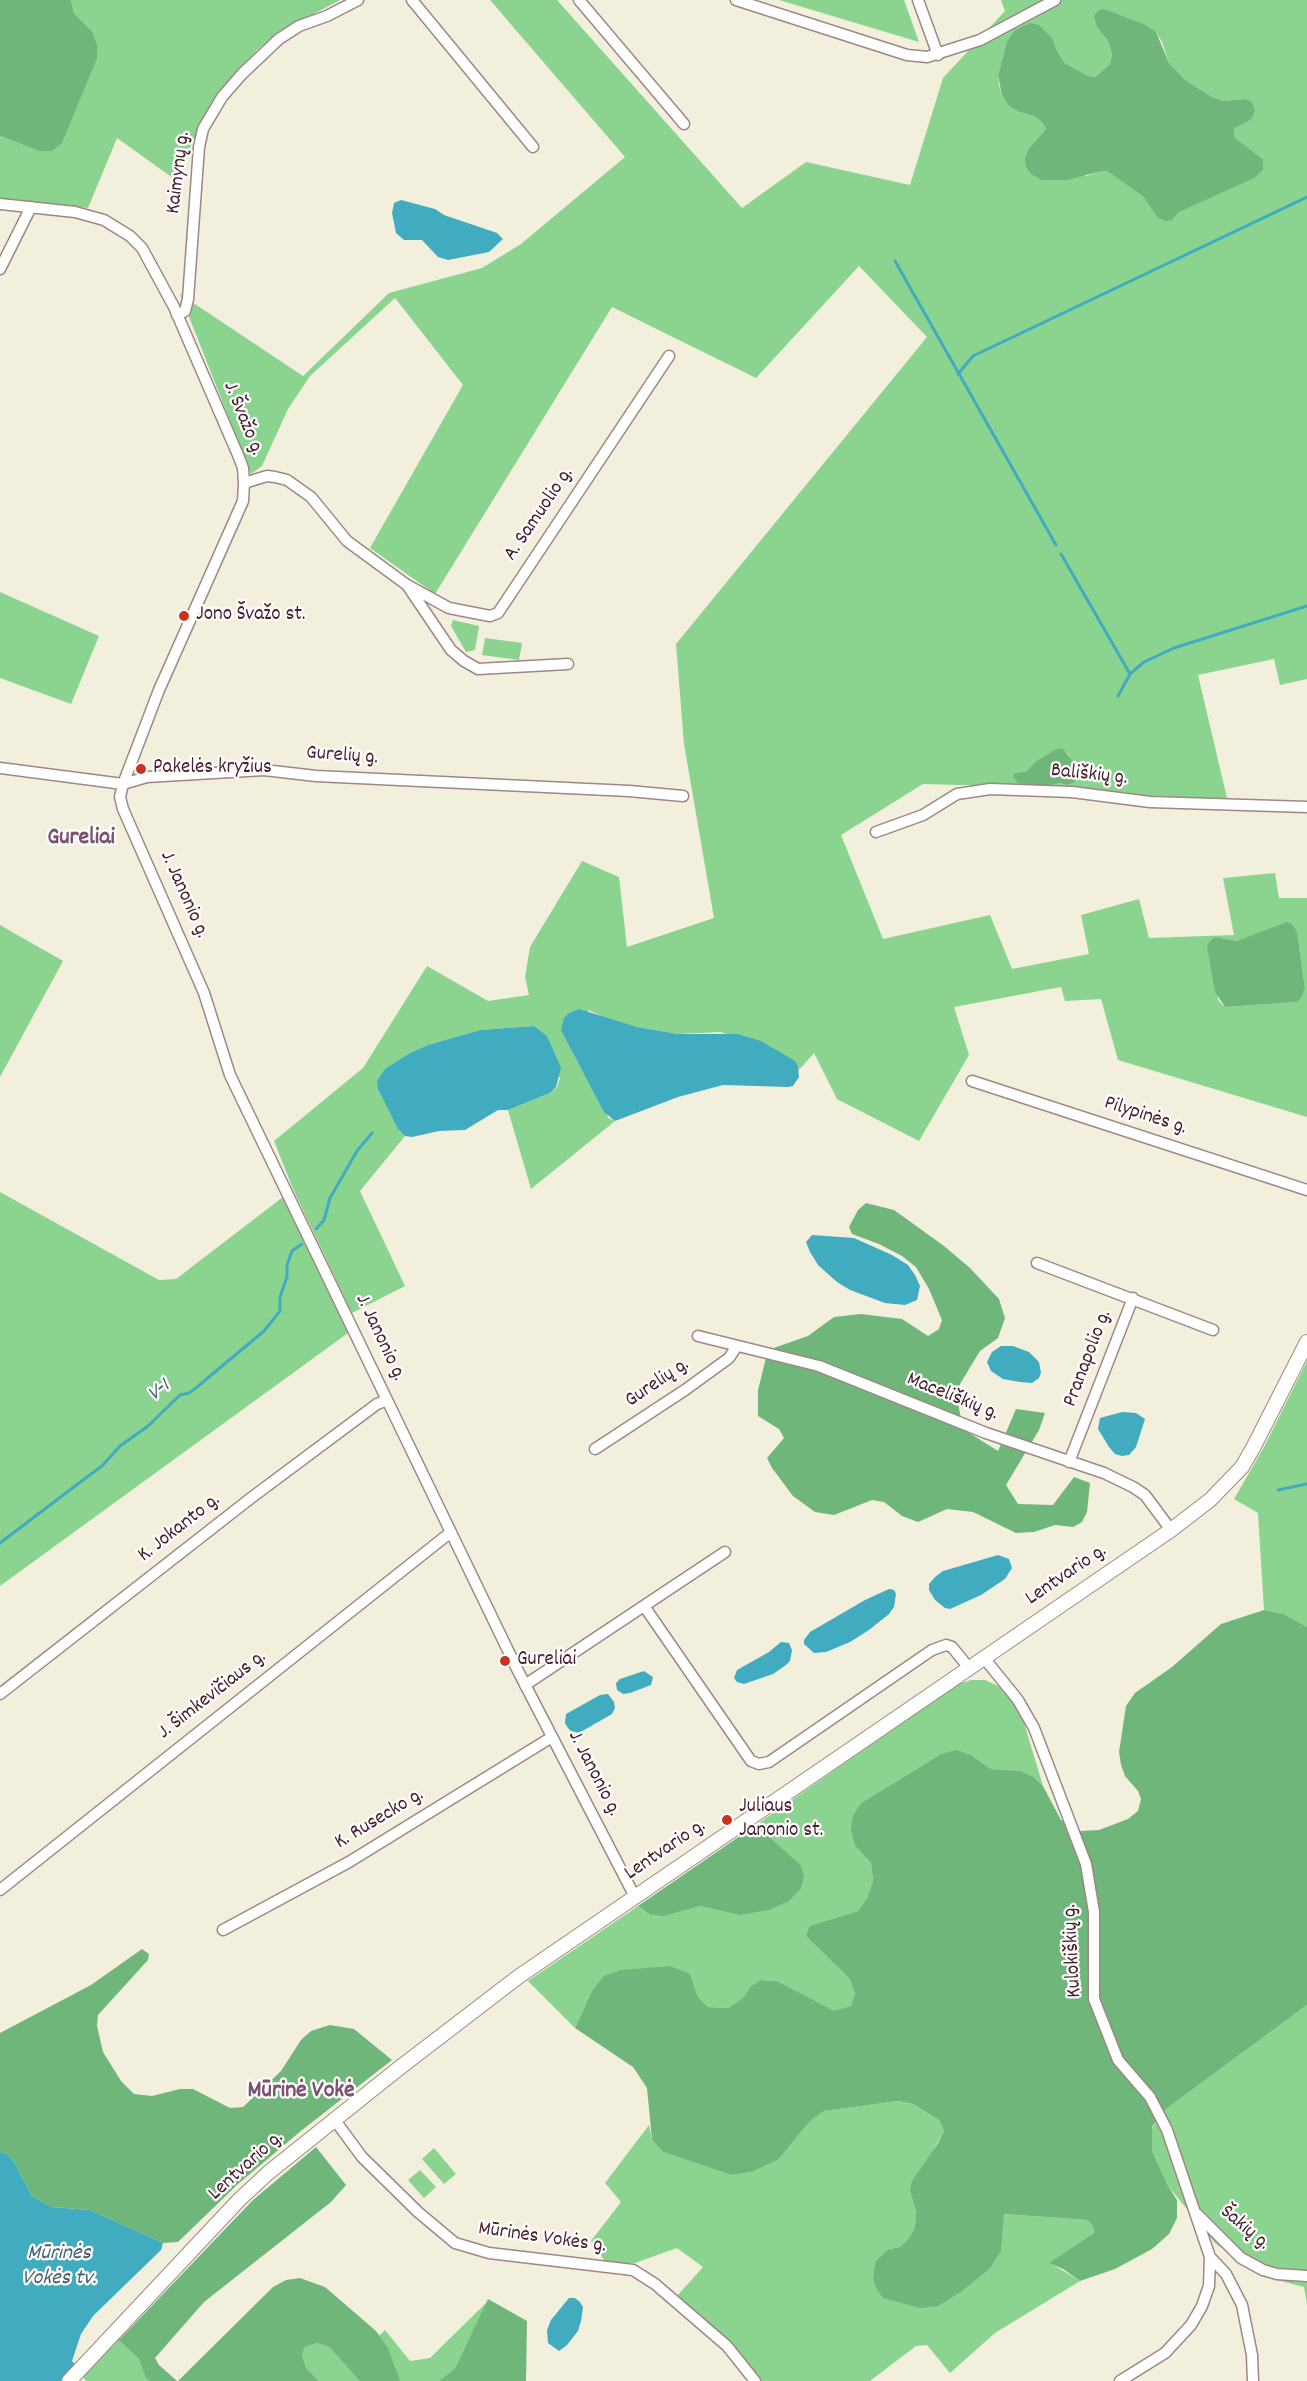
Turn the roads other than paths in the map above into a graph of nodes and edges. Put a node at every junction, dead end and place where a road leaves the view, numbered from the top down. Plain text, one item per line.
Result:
1 (358, 0) edge
2 (412, 0) edge
3 (579, 0) edge
4 (736, 0) edge
5 (918, 0) edge
6 (1055, 0) edge
7 (938, 55) junction
8 (684, 124) dead end
9 (533, 147) dead end
10 (0, 204) edge
11 (31, 207) junction
12 (0, 269) edge
13 (177, 315) junction
14 (669, 356) dead end
15 (244, 483) junction
16 (407, 585) junction
17 (568, 664) dead end
18 (0, 768) edge
19 (123, 784) junction
20 (683, 796) dead end
21 (1307, 807) edge
22 (876, 832) dead end
23 (972, 1081) dead end
24 (1307, 1190) edge
25 (1037, 1263) dead end
26 (1133, 1298) junction
27 (1213, 1330) dead end
28 (698, 1336) dead end
29 (1307, 1341) edge
30 (737, 1346) junction
31 (387, 1400) junction
32 (595, 1449) dead end
33 (1070, 1462) junction
34 (1171, 1530) junction
35 (451, 1532) junction
36 (726, 1552) dead end
37 (644, 1606) junction
38 (984, 1658) junction
39 (969, 1668) junction
40 (525, 1685) junction
41 (0, 1694) edge
42 (552, 1737) junction
43 (0, 1890) edge
44 (635, 1897) junction
45 (224, 1930) dead end
46 (334, 2119) junction
47 (1194, 2212) junction
48 (1210, 2257) junction
49 (1307, 2276) edge
50 (69, 2381) edge
51 (756, 2381) edge
52 (1120, 2381) edge
53 (1253, 2381) edge

1 - 13 street, Kaimynų g.
2 - 9 street
3 - 8 street
4 - 7 street
5 - 7 street
6 - 7 street
10 - 11 street, J. Švažo g.
11 - 12 street
11 - 13 street, J. Švažo g.
13 - 15 street, J. Švažo g.
14 - 16 street, A. Samuolio g.
15 - 16 street
15 - 19 street, J. Švažo g.
16 - 17 street
18 - 19 street, Gurelių g.
19 - 20 street, Gurelių g.
19 - 31 street, J. Janonio g.
21 - 22 street, Bališkių g.
23 - 24 street, Pilypinės g.
25 - 26 street, Pranapolio g.
26 - 27 street
26 - 33 street, Pranapolio g.
28 - 30 street, Maceliškių g.
29 - 34 main road, Lentvario g.
30 - 32 street, Gurelių g.
30 - 33 street, Maceliškių g.
31 - 35 street, J. Janonio g.
31 - 41 street, K. Jokanto g.
33 - 34 street, Maceliškių g.
34 - 38 main road, Lentvario g.
35 - 40 street, J. Janonio g.
35 - 43 street, J. Šimkevičiaus g.
36 - 37 street
37 - 39 street
37 - 40 street
38 - 39 main road, Lentvario g.
38 - 47 street, Kulokiškių g.
39 - 44 main road, Lentvario g.
40 - 42 street, J. Janonio g.
42 - 44 street, J. Janonio g.
42 - 45 street, K. Rusecko g.
44 - 46 main road, Lentvario g.
46 - 50 main road, Lentvario g.
46 - 51 street, Mūrinės Vokės g.
47 - 48 street, Kulokiškių g.
47 - 49 street, Šakių g.
48 - 52 street, Kulokiškių g.
48 - 53 street

